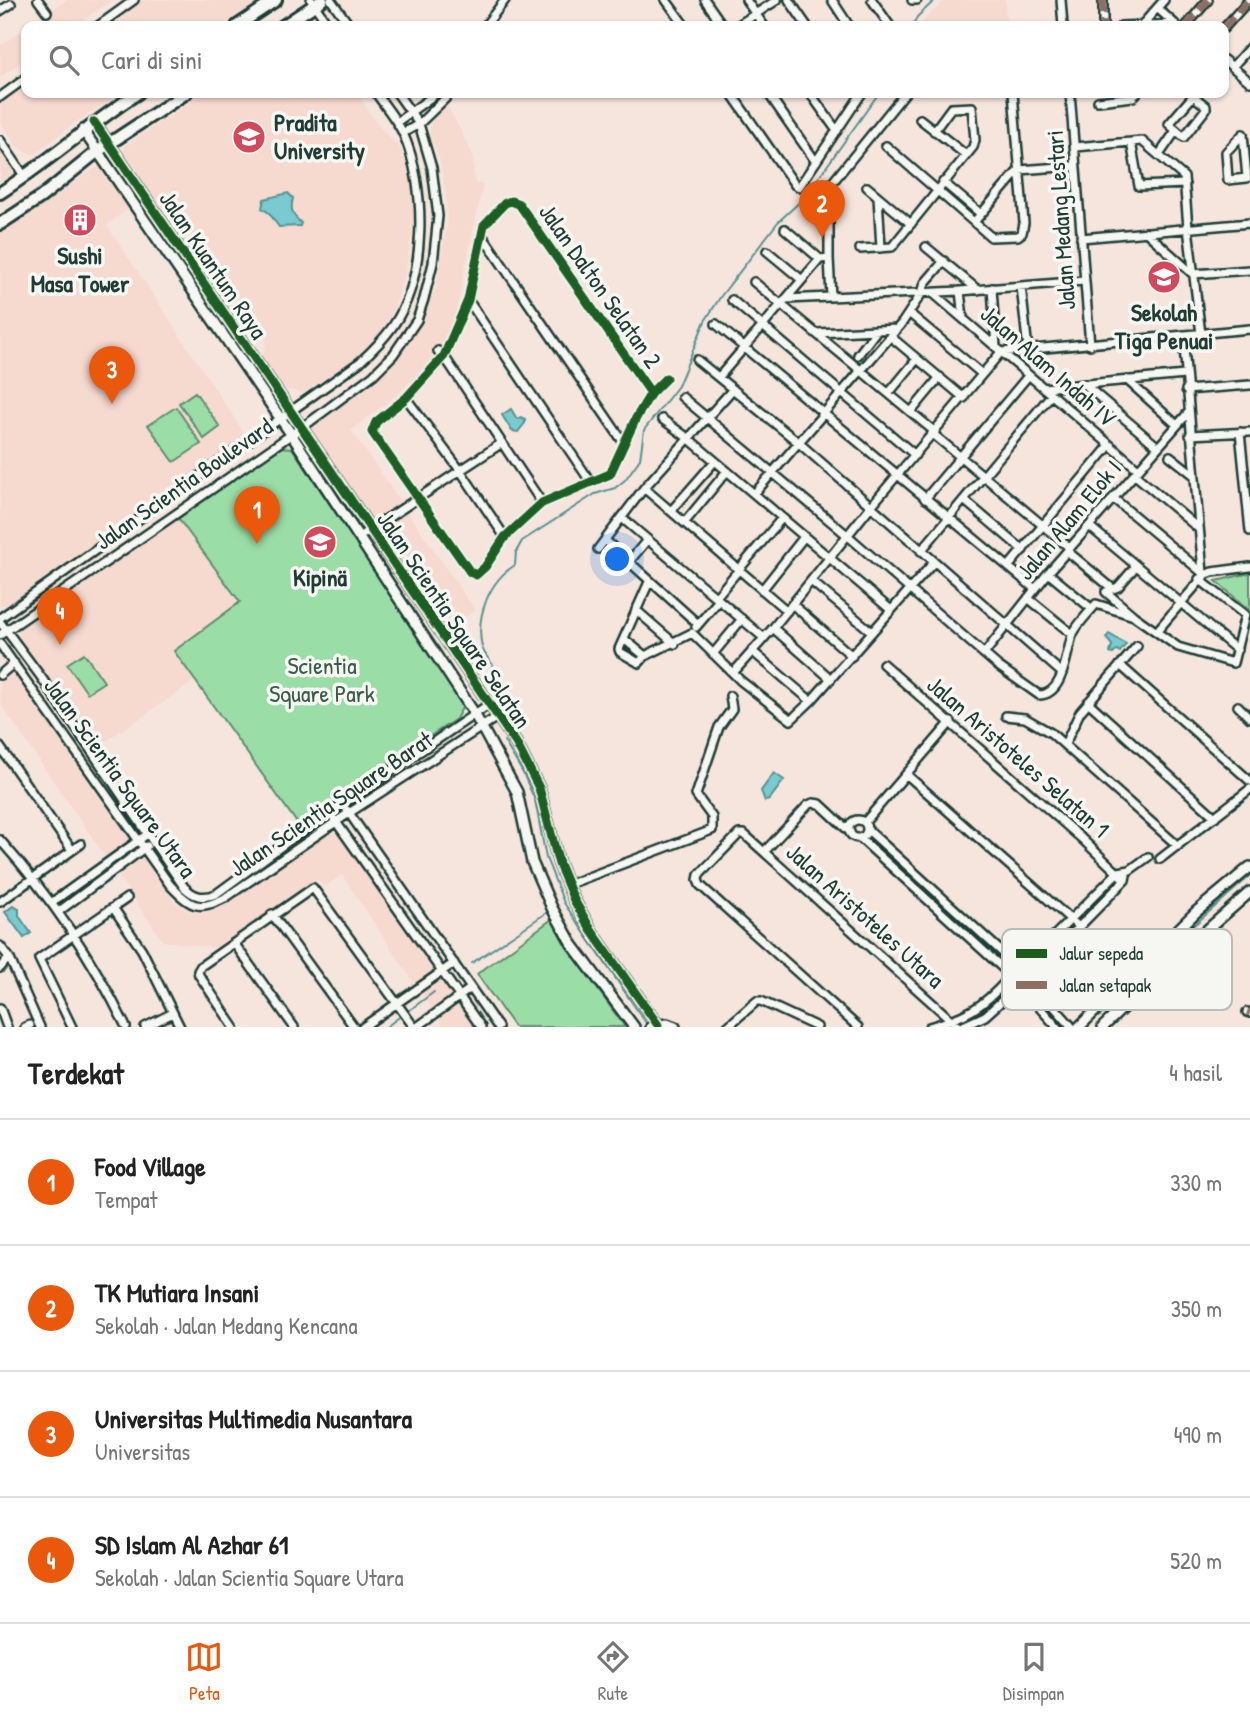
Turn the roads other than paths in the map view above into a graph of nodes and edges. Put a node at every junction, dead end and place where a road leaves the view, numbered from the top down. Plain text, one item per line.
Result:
1 (50, 0) edge
2 (134, 0) edge
3 (276, 0) edge
4 (331, 0) edge
5 (505, 0) edge
6 (666, 0) edge
7 (705, 0) edge
8 (746, 0) edge
9 (777, 0) edge
10 (789, 0) edge
11 (832, 0) edge
12 (872, 0) edge
13 (912, 0) edge
14 (917, 0) edge
15 (1061, 0) edge
16 (1103, 0) edge
17 (1164, 0) edge
18 (1208, 0) edge
19 (1249, 0) edge
20 (316, 2) edge
21 (11, 4) dead end
22 (42, 6) edge
23 (1157, 8) junction
24 (0, 11) edge
25 (756, 14) junction
26 (105, 21) edge
27 (244, 21) edge
28 (290, 21) edge
29 (326, 21) edge
30 (346, 21) edge
31 (489, 21) edge
32 (681, 21) edge
33 (720, 21) edge
34 (745, 21) edge
35 (761, 21) edge
36 (804, 21) edge
37 (846, 21) edge
38 (887, 21) edge
39 (1063, 21) edge
40 (1103, 21) edge
41 (1149, 21) edge
42 (1172, 21) edge
43 (1189, 21) edge
44 (1229, 22) edge
45 (1250, 47) edge
46 (1229, 63) edge
47 (1233, 66) junction
48 (21, 82) edge
49 (1250, 82) edge
50 (0, 97) edge
51 (130, 98) edge
52 (178, 98) edge
53 (380, 98) edge
54 (401, 98) edge
55 (431, 98) edge
56 (446, 98) edge
57 (734, 98) edge
58 (771, 98) edge
59 (814, 98) edge
60 (855, 98) edge
61 (901, 98) edge
62 (1013, 98) edge
63 (1070, 98) edge
64 (1111, 98) edge
65 (1192, 98) edge
66 (1196, 98) edge
67 (1098, 101) dead end
68 (411, 112) junction
69 (920, 120) dead end
70 (94, 122) junction
71 (397, 122) junction
72 (419, 124) junction
73 (83, 130) junction
74 (837, 131) junction
75 (934, 131) junction
76 (1175, 132) junction
77 (403, 133) junction
78 (1247, 138) edge
79 (0, 140) edge
80 (1131, 142) junction
81 (108, 145) junction
82 (886, 146) dead end
83 (1074, 146) junction
84 (98, 151) junction
85 (967, 155) junction
86 (1159, 155) junction
87 (816, 162) junction
88 (1075, 166) junction
89 (1019, 170) junction
90 (25, 177) junction
91 (1185, 184) junction
92 (941, 186) junction
93 (867, 187) dead end
94 (0, 193) edge
95 (878, 197) junction
96 (810, 212) dead end
97 (981, 214) junction
98 (975, 222) junction
99 (1250, 223) edge
100 (0, 224) edge
101 (911, 224) junction
102 (828, 228) junction
103 (785, 229) dead end
104 (1188, 229) junction
105 (1146, 232) junction
106 (482, 235) junction
107 (1081, 238) junction
108 (926, 247) dead end
109 (881, 248) junction
110 (860, 249) dead end
111 (767, 251) dead end
112 (824, 259) junction
113 (944, 261) junction
114 (1250, 270) edge
115 (1193, 274) junction
116 (802, 280) junction
117 (1084, 281) junction
118 (754, 282) dead end
119 (410, 285) junction
120 (1021, 286) junction
121 (426, 288) junction
122 (992, 288) junction
123 (978, 290) junction
124 (960, 291) junction
125 (922, 293) junction
126 (933, 293) junction
127 (831, 298) junction
128 (468, 300) junction
129 (733, 300) dead end
130 (783, 303) junction
131 (909, 313) junction
132 (963, 318) junction
133 (716, 324) dead end
134 (764, 326) junction
135 (1250, 329) edge
136 (877, 330) junction
137 (893, 332) junction
138 (817, 333) junction
139 (1201, 334) junction
140 (1183, 335) junction
141 (1090, 345) junction
142 (743, 347) junction
143 (999, 349) junction
144 (1028, 350) junction
145 (441, 354) junction
146 (859, 355) dead end
147 (917, 359) junction
148 (697, 360) dead end
149 (862, 369) junction
150 (982, 374) junction
151 (1185, 374) junction
152 (1028, 376) junction
153 (719, 377) junction
154 (940, 377) junction
155 (666, 378) dead end
156 (1127, 380) junction
157 (1084, 384) junction
158 (1250, 385) edge
159 (1043, 388) junction
160 (733, 389) junction
161 (1186, 390) junction
162 (651, 393) junction
163 (889, 393) junction
164 (844, 394) junction
165 (1051, 395) junction
166 (962, 396) junction
167 (682, 397) dead end
168 (406, 398) junction
169 (290, 412) junction
170 (911, 412) junction
171 (1188, 413) junction
172 (823, 414) junction
173 (708, 418) junction
174 (662, 419) dead end
175 (282, 420) junction
176 (1177, 425) junction
177 (300, 428) junction
178 (1240, 432) junction
179 (1250, 432) edge
180 (291, 433) junction
181 (934, 433) junction
182 (1190, 435) junction
183 (688, 438) junction
184 (502, 443) junction
185 (624, 443) junction
186 (1110, 445) junction
187 (797, 446) junction
188 (1158, 447) junction
189 (915, 455) junction
190 (1171, 456) dead end
191 (961, 457) junction
192 (715, 461) junction
193 (460, 470) junction
194 (727, 471) junction
195 (1136, 471) junction
196 (773, 473) junction
197 (897, 476) junction
198 (1194, 476) junction
199 (984, 477) junction
200 (590, 481) junction
201 (644, 488) junction
202 (754, 495) junction
203 (419, 497) junction
204 (1113, 498) junction
205 (925, 499) junction
206 (964, 499) junction
207 (542, 503) junction
208 (870, 507) junction
209 (672, 510) junction
210 (782, 518) junction
211 (948, 518) junction
212 (622, 519) junction
213 (685, 522) junction
214 (1043, 526) junction
215 (1089, 526) junction
216 (1199, 529) junction
217 (370, 530) junction
218 (1250, 531) edge
219 (847, 535) junction
220 (359, 537) junction
221 (505, 537) junction
222 (804, 537) junction
223 (605, 540) junction
224 (646, 540) junction
225 (598, 549) dead end
226 (1023, 550) junction
227 (1069, 550) junction
228 (921, 551) junction
229 (829, 558) junction
230 (934, 562) junction
231 (628, 563) junction
232 (1009, 566) junction
233 (1136, 566) junction
234 (1250, 567) edge
235 (737, 570) junction
236 (1048, 573) junction
237 (1202, 576) junction
238 (811, 581) junction
239 (649, 582) junction
240 (909, 589) junction
241 (1035, 589) junction
242 (1110, 589) junction
243 (762, 590) junction
244 (717, 598) junction
245 (1028, 598) junction
246 (1181, 603) junction
247 (1094, 607) junction
248 (790, 608) junction
249 (636, 610) junction
250 (891, 610) junction
251 (1134, 616) junction
252 (742, 619) junction
253 (0, 620) edge
254 (698, 624) junction
255 (1007, 625) junction
256 (773, 628) junction
257 (1157, 631) junction
258 (872, 632) junction
259 (3, 633) edge
260 (692, 633) junction
261 (1072, 634) junction
262 (764, 638) junction
263 (624, 639) junction
264 (0, 643) edge
265 (675, 644) junction
266 (1137, 646) dead end
267 (1237, 650) junction
268 (752, 651) junction
269 (981, 651) junction
270 (713, 654) junction
271 (645, 656) junction
272 (852, 656) junction
273 (14, 663) junction
274 (883, 664) dead end
275 (1120, 666) junction
276 (733, 673) junction
277 (1062, 673) junction
278 (0, 675) edge
279 (831, 679) junction
280 (730, 696) dead end
281 (811, 701) junction
282 (1088, 702) junction
283 (488, 705) junction
284 (1238, 706) dead end
285 (474, 713) junction
286 (1006, 716) dead end
287 (496, 717) junction
288 (1250, 718) edge
289 (951, 722) junction
290 (482, 726) junction
291 (1065, 744) junction
292 (0, 747) edge
293 (906, 774) junction
294 (1250, 781) edge
295 (1250, 789) edge
296 (343, 803) junction
297 (329, 812) junction
298 (349, 813) junction
299 (1215, 817) junction
300 (336, 822) junction
301 (865, 822) junction
302 (310, 825) junction
303 (868, 830) junction
304 (850, 832) junction
305 (149, 833) junction
306 (317, 835) junction
307 (860, 838) junction
308 (0, 840) edge
309 (139, 841) junction
310 (154, 841) junction
311 (81, 844) dead end
312 (1178, 846) junction
313 (144, 848) junction
314 (72, 850) junction
315 (764, 852) junction
316 (1148, 858) dead end
317 (1160, 859) dead end
318 (1250, 867) edge
319 (1118, 873) junction
320 (1126, 876) junction
321 (31, 879) junction
322 (567, 885) junction
323 (184, 887) joint
324 (1250, 891) edge
325 (127, 898) dead end
326 (944, 899) junction
327 (184, 900) joint
328 (0, 902) edge
329 (51, 903) junction
330 (936, 908) junction
331 (114, 909) junction
332 (58, 912) junction
333 (272, 914) junction
334 (1070, 919) junction
335 (1079, 927) joint
336 (1059, 929) edge
337 (1179, 929) edge
338 (1208, 929) edge
339 (75, 934) junction
340 (234, 943) junction
341 (0, 946) edge
342 (1002, 949) edge
343 (9, 957) junction
344 (454, 963) junction
345 (0, 968) edge
346 (442, 971) junction
347 (1002, 971) edge
348 (1002, 983) edge
349 (471, 988) junction
350 (459, 996) junction
351 (1002, 1002) edge
352 (398, 1006) junction
353 (0, 1008) edge
354 (1040, 1010) edge
355 (1058, 1010) edge
356 (1097, 1010) edge
357 (1121, 1010) edge
358 (173, 1013) junction
359 (952, 1021) junction
360 (655, 1026) edge
361 (7, 1027) edge
362 (40, 1027) edge
363 (72, 1027) edge
364 (126, 1027) edge
365 (145, 1027) edge
366 (180, 1027) edge
367 (234, 1027) edge
368 (293, 1027) edge
369 (354, 1027) edge
370 (363, 1027) edge
371 (415, 1027) edge
372 (481, 1027) edge
373 (498, 1027) edge
374 (634, 1027) edge
375 (675, 1027) edge
376 (727, 1027) edge
377 (817, 1027) edge
378 (858, 1027) edge
379 (929, 1027) edge
380 (960, 1027) edge
381 (1057, 1027) edge
382 (1072, 1027) edge
383 (1080, 1027) edge
384 (1103, 1027) edge

1 - 22 street
2 - 26 street
3 - 27 main road
4 - 30 street
5 - 31 street
6 - 32 street
7 - 33 street
8 - 25 street
9 - 25 street
10 - 36 street
11 - 37 street
12 - 38 street
13 - 14 street
15 - 39 street
16 - 40 street
17 - 23 street
18 - 43 street
19 - 44 street
20 - 28 main road
20 - 29 street
21 - 24 street
23 - 41 street
23 - 42 street
25 - 34 street
25 - 35 street
45 - 47 street
46 - 47 street
47 - 49 street
48 - 50 street
51 - 70 main road
52 - 81 main road
53 - 71 street, Jalan Scientia Boulevard
54 - 68 street, Jalan Scientia Boulevard
55 - 68 street
56 - 72 street
57 - 87 street
58 - 87 street
59 - 74 street
60 - 74 street
61 - 102 street
62 - 89 street
63 - 83 street, Jalan Medang Lestari
64 - 67 street
65 - 76 street
66 - 76 street
68 - 71 street
68 - 72 street, Jalan Scientia Boulevard
69 - 75 street
70 - 73 main road
70 - 81 street, Jalan Kuantum Raya
71 - 77 street, Jalan Scientia Boulevard
72 - 77 street
72 - 121 street, Jalan Scientia Boulevard
73 - 84 street, Jalan Kuantum Raya
73 - 90 main road
74 - 87 street
75 - 85 street
75 - 85 street
76 - 86 street
77 - 119 street, Jalan Scientia Boulevard
78 - 78 street
79 - 90 street
80 - 83 street
80 - 86 street
80 - 91 street
81 - 84 main road
81 - 169 street, Jalan Kuantum Raya
82 - 92 street
83 - 88 street, Jalan Medang Lestari
84 - 100 main road
84 - 175 street, Jalan Kuantum Raya
85 - 92 street
86 - 91 street
88 - 89 street
88 - 107 street, Jalan Medang Lestari
89 - 97 street
89 - 98 street
90 - 94 main road
91 - 104 street
92 - 97 street
92 - 98 street
92 - 101 street
93 - 95 street
95 - 101 street
95 - 109 street
96 - 102 street
97 - 98 street
99 - 104 street
101 - 109 street
102 - 112 street
103 - 112 street
104 - 105 street
104 - 115 street
105 - 107 street
105 - 115 street
106 - 128 street
106 - 162 street, Jalan Dalton Selatan 2
106 - 185 street
107 - 117 street, Jalan Medang Lestari
108 - 113 street
109 - 110 street
111 - 116 street
112 - 116 street
112 - 127 street
113 - 123 street
113 - 125 street
114 - 115 street
115 - 139 street
116 - 130 street
117 - 120 street
117 - 141 street, Jalan Medang Lestari
118 - 130 street
119 - 121 street
119 - 169 street, Jalan Scientia Boulevard
120 - 122 street
120 - 144 street
121 - 177 street, Jalan Scientia Boulevard
122 - 123 street
122 - 143 street
123 - 124 street
124 - 126 street
124 - 132 street
125 - 126 street
125 - 127 street
125 - 131 street
126 - 132 street, Jalan Alam Indah IV
127 - 130 street
128 - 145 street
128 - 200 street
129 - 134 street
130 - 134 street
130 - 138 street
131 - 137 street
131 - 150 street
132 - 143 street, Jalan Alam Indah IV
133 - 142 street
134 - 142 street
134 - 164 street
135 - 139 street
136 - 137 street
136 - 138 street
136 - 146 street
137 - 147 street
137 - 149 street
138 - 149 street
139 - 140 street
140 - 141 street
140 - 151 street
141 - 144 street
142 - 153 street
142 - 172 street
143 - 144 street
143 - 150 street
143 - 152 street, Jalan Alam Indah IV
145 - 168 street
145 - 184 street
147 - 154 street
147 - 163 street
148 - 153 street
149 - 163 street
149 - 164 street
150 - 166 street
151 - 156 street
151 - 161 street
152 - 159 street, Jalan Alam Indah IV
152 - 191 street
153 - 160 street
154 - 166 street
154 - 170 street
155 - 162 street
156 - 157 street
156 - 176 street
157 - 159 street
157 - 188 street
158 - 161 street
159 - 165 street, Jalan Alam Indah IV
160 - 173 street
160 - 187 street
161 - 171 street
162 - 185 street
163 - 170 street
164 - 172 street
164 - 189 street
165 - 186 street, Jalan Alam Indah IV
165 - 199 street
166 - 181 street
167 - 173 street
168 - 193 street
168 - 203 street
169 - 175 street, Jalan Scientia Boulevard
169 - 177 street, Jalan Kuantum Raya
170 - 181 street
171 - 176 street, Jalan Alam Elok I
171 - 182 street
172 - 187 street
172 - 197 street
173 - 183 street
173 - 196 street
174 - 183 street
175 - 180 street, Jalan Scientia Square Selatan
175 - 253 street, Jalan Scientia Boulevard
176 - 188 street, Jalan Alam Elok I
177 - 180 street, Jalan Scientia Boulevard
177 - 217 street, Jalan Scientia Square Selatan
178 - 179 street
178 - 182 street
178 - 218 street
180 - 220 street, Jalan Scientia Square Selatan
180 - 259 street, Jalan Scientia Boulevard
181 - 189 street
181 - 191 street
182 - 198 street
183 - 192 street
183 - 201 street
184 - 193 street
184 - 207 street
185 - 200 street
186 - 195 street, Jalan Alam Indah IV
186 - 214 street
187 - 196 street
187 - 208 street
188 - 195 street, Jalan Alam Elok I
189 - 197 street
190 - 198 street
191 - 199 street
191 - 205 street
192 - 194 street
192 - 209 street
193 - 203 street
193 - 221 street
194 - 202 street
194 - 213 street
195 - 204 street, Jalan Alam Elok I
195 - 216 street, Jalan Alam Indah IV
196 - 202 street
196 - 219 street
197 - 205 street
197 - 208 street
198 - 216 street
199 - 206 street
199 - 214 street
200 - 207 street
201 - 209 street
201 - 212 street
202 - 210 street
203 - 217 street
203 - 221 street
204 - 215 street, Jalan Alam Elok I
204 - 237 street
205 - 211 street
206 - 211 street
206 - 226 street
207 - 221 street
208 - 219 street
208 - 228 street
209 - 213 street
210 - 222 street
210 - 235 street
211 - 228 street
211 - 232 street
212 - 223 street
212 - 224 street
213 - 235 street
214 - 226 street
214 - 227 street
215 - 227 street, Jalan Alam Elok I
215 - 233 street
216 - 237 street
217 - 220 street
217 - 283 street, Jalan Scientia Square Selatan
219 - 229 street
219 - 240 street
220 - 285 street, Jalan Scientia Square Selatan
222 - 229 street
222 - 243 street
223 - 225 street
223 - 231 street
224 - 231 street
224 - 244 street
226 - 232 street
227 - 236 street, Jalan Alam Elok I
227 - 242 street
228 - 230 street
229 - 238 street
229 - 250 street
230 - 240 street
230 - 255 street
231 - 239 street
232 - 241 street
233 - 242 street
233 - 246 street
234 - 237 street
235 - 243 street
235 - 244 street
236 - 241 street, Jalan Alam Elok I
236 - 247 street
237 - 246 street
237 - 267 street
238 - 248 street
238 - 258 street
239 - 249 street
239 - 254 street
240 - 250 street
240 - 269 street
241 - 245 street, Jalan Alam Elok I
242 - 247 street
242 - 251 street
243 - 248 street
244 - 252 street
244 - 254 street
245 - 255 street, Jalan Alam Elok I
245 - 261 street
246 - 257 street
246 - 267 street
247 - 251 street
247 - 261 street
248 - 256 street
248 - 272 street
249 - 263 street
249 - 265 street
250 - 258 street
251 - 257 street
252 - 262 street
252 - 270 street
253 - 259 street, Jalan Scientia Square Utara
254 - 260 street
255 - 269 street, Jalan Alam Elok I
255 - 277 street
256 - 262 street
256 - 279 street
257 - 267 street
258 - 272 street
259 - 305 street, Jalan Scientia Square Utara
260 - 265 street
260 - 270 street
261 - 277 street
262 - 268 street
263 - 271 street
263 - 271 street
264 - 273 street, Jalan Scientia Square Utara
265 - 271 street
266 - 275 street
268 - 276 street
268 - 281 street
269 - 277 street
270 - 276 street
272 - 279 street
273 - 278 street
273 - 309 street, Jalan Scientia Square Utara
274 - 289 street, Jalan Aristoteles Selatan 1
275 - 282 street
275 - 294 street
276 - 281 street
279 - 281 street
280 - 322 street
282 - 291 street
282 - 299 street
283 - 285 street, Jalan Scientia Square Barat
283 - 287 street, Jalan Scientia Square Selatan
284 - 288 street
285 - 290 street, Jalan Scientia Square Selatan
285 - 296 street, Jalan Scientia Square Barat
286 - 291 street
287 - 290 street, Jalan Scientia Square Barat
287 - 322 street, Jalan Scientia Square Selatan
289 - 293 street
289 - 319 street, Jalan Aristoteles Selatan 1
290 - 298 street, Jalan Scientia Square Barat
290 - 374 street, Jalan Scientia Square Selatan
291 - 312 street
292 - 314 street
293 - 301 street
293 - 334 street
295 - 299 street
296 - 297 street, Jalan Scientia Square Barat
296 - 298 street
297 - 300 street
297 - 302 street, Jalan Scientia Square Barat
298 - 300 street, Jalan Scientia Square Barat
298 - 344 street
299 - 312 street
300 - 306 street, Jalan Scientia Square Barat
300 - 346 street
301 - 303 street
301 - 304 street
302 - 306 street
302 - 323 street, Jalan Scientia Square Barat
303 - 307 street
303 - 326 street
304 - 307 street
304 - 315 street
305 - 309 street
305 - 310 street, Jalan Scientia Square Utara
306 - 327 street, Jalan Scientia Square Barat
307 - 330 street
308 - 321 street
309 - 313 street, Jalan Scientia Square Utara
309 - 329 street
310 - 313 street
310 - 323 street, Jalan Scientia Square Utara
311 - 314 street
312 - 317 street
313 - 327 street, Jalan Scientia Square Utara
313 - 332 street
314 - 321 street
315 - 359 street, Jalan Aristoteles Utara
315 - 378 street, Jalan Aristoteles Utara
316 - 320 street
318 - 337 street
319 - 320 street
319 - 334 street
320 - 335 street
321 - 328 street
321 - 329 street
322 - 360 street, Jalan Scientia Square Selatan
324 - 338 street
325 - 331 street
326 - 330 street
326 - 342 street
329 - 332 street
330 - 347 street
331 - 339 street
331 - 358 street
332 - 339 street
333 - 340 street
333 - 352 street
333 - 369 street
334 - 335 street
334 - 336 street
339 - 363 street
339 - 364 street
340 - 367 street
340 - 368 street
341 - 343 street
343 - 345 street
343 - 362 street
344 - 346 street
344 - 349 street
346 - 350 street
346 - 352 street
348 - 359 street
349 - 350 street
349 - 373 street
350 - 371 street
350 - 372 street
351 - 380 street
352 - 370 street
352 - 371 street
353 - 361 street
354 - 381 street
355 - 382 street
356 - 383 street
357 - 384 street
358 - 365 street
358 - 366 street
359 - 379 street
359 - 380 street, Jalan Aristoteles Utara
360 - 375 street
376 - 377 street

